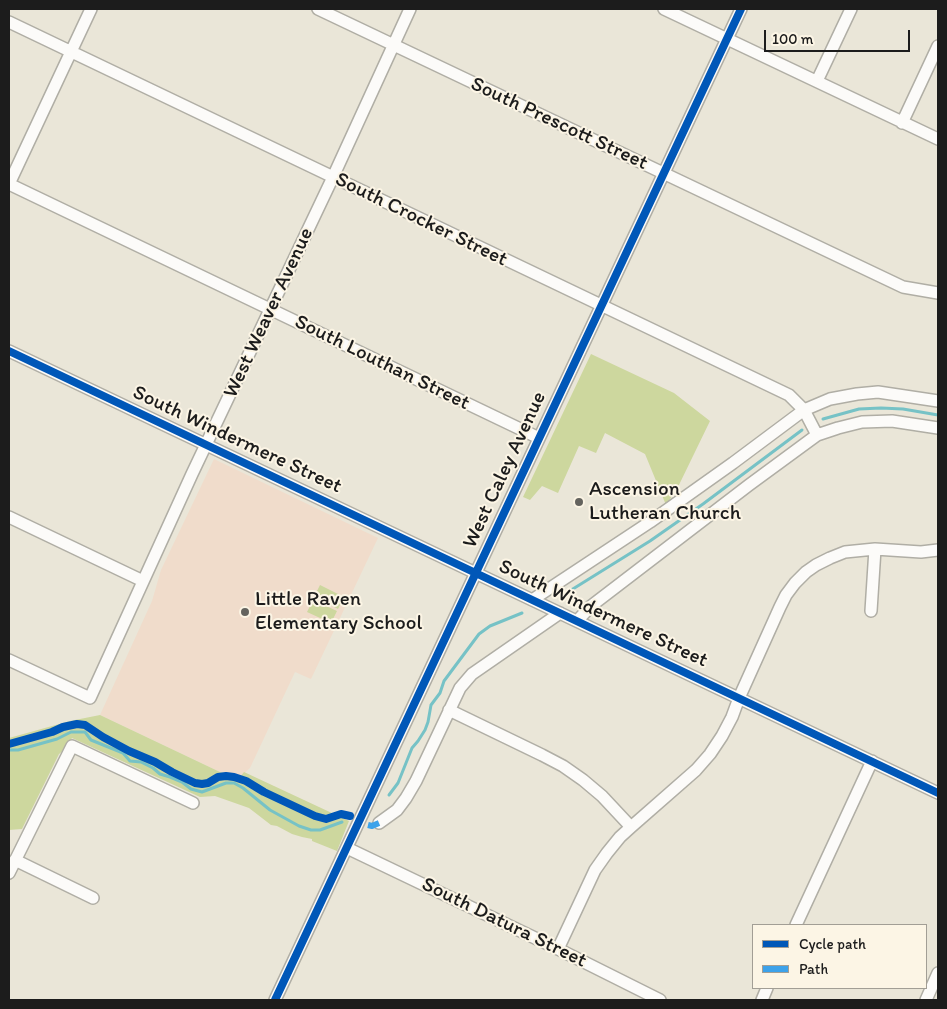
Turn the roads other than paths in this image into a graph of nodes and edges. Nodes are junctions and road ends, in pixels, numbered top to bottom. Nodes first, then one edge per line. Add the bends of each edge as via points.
1 (91, 9) edge
2 (318, 9) edge
3 (410, 9) edge
4 (664, 9) edge
5 (741, 9) edge
6 (851, 9) edge
7 (9, 22) edge
8 (727, 39) junction
9 (394, 45) junction
10 (938, 46) edge
11 (71, 52) junction
12 (817, 81) junction
13 (902, 122) junction
14 (938, 140) edge
15 (663, 174) junction
16 (333, 177) junction
17 (9, 184) edge
18 (938, 293) edge
19 (601, 306) junction
20 (271, 310) junction
21 (9, 351) edge
22 (938, 402) edge
23 (804, 410) junction
24 (938, 428) edge
25 (817, 435) junction
26 (539, 438) junction
27 (207, 445) junction
28 (9, 517) edge
29 (875, 549) junction
30 (938, 550) edge
31 (476, 573) junction
32 (143, 581) junction
33 (532, 600) junction
34 (871, 611) dead end
35 (560, 613) junction
36 (577, 621) junction
37 (9, 660) edge
38 (739, 698) junction
39 (449, 710) junction
40 (872, 761) junction
41 (938, 793) edge
42 (193, 803) dead end
43 (379, 823) dead end
44 (631, 827) junction
45 (347, 848) junction
46 (15, 860) junction
47 (9, 873) edge
48 (93, 898) dead end
49 (796, 924) edge
50 (558, 949) junction
51 (938, 973) edge
52 (275, 1000) edge
53 (660, 1000) edge
54 (926, 1000) edge

1 - 11 street
2 - 9 street, South Prescott Street
3 - 9 street, West Weaver Avenue
4 - 8 street
5 - 8 street, West Caley Avenue
6 - 12 street
7 - 11 street, South Crocker Street
8 - 12 street
8 - 15 street, West Caley Avenue
9 - 15 street, South Prescott Street
9 - 16 street, West Weaver Avenue
10 - 13 street
11 - 16 street, South Crocker Street
11 - 17 street
12 - 13 street
13 - 14 street
15 - 18 street, South Prescott Street via 903,287
15 - 19 street, West Caley Avenue
16 - 19 street, South Crocker Street
16 - 20 street, West Weaver Avenue
17 - 20 street, South Louthan Street
19 - 23 street, South Crocker Street via 789,395
19 - 26 street, West Caley Avenue
20 - 26 street, South Louthan Street
20 - 27 street, West Weaver Avenue
21 - 27 street, South Windermere Street
22 - 23 street via 878,392 830,399
23 - 25 street, South Crocker Street
23 - 33 street via 650,522
24 - 25 street via 892,421 862,422
25 - 36 street via 591,606
26 - 31 street, West Caley Avenue
27 - 31 street, South Windermere Street
27 - 32 street, West Weaver Avenue
28 - 32 street
29 - 30 street
29 - 34 street
29 - 38 street via 845,552 830,558 816,564 795,583 780,606
31 - 33 street, South Windermere Street
31 - 45 street, West Caley Avenue
32 - 37 street, West Weaver Avenue via 90,698
33 - 35 street, South Windermere Street
35 - 36 street, South Windermere Street
35 - 39 street via 472,674 460,688
36 - 38 street, South Windermere Street
38 - 40 street, South Windermere Street
38 - 44 street via 726,730 710,754
39 - 43 street via 406,798 397,810
39 - 44 street via 563,766 602,796
40 - 41 street, South Windermere Street
40 - 49 street
42 - 46 street via 72,746
44 - 50 street via 595,870
45 - 50 street, South Datura Street
45 - 52 street, West Caley Avenue
46 - 47 street
46 - 48 street
50 - 53 street, South Datura Street
51 - 54 street

